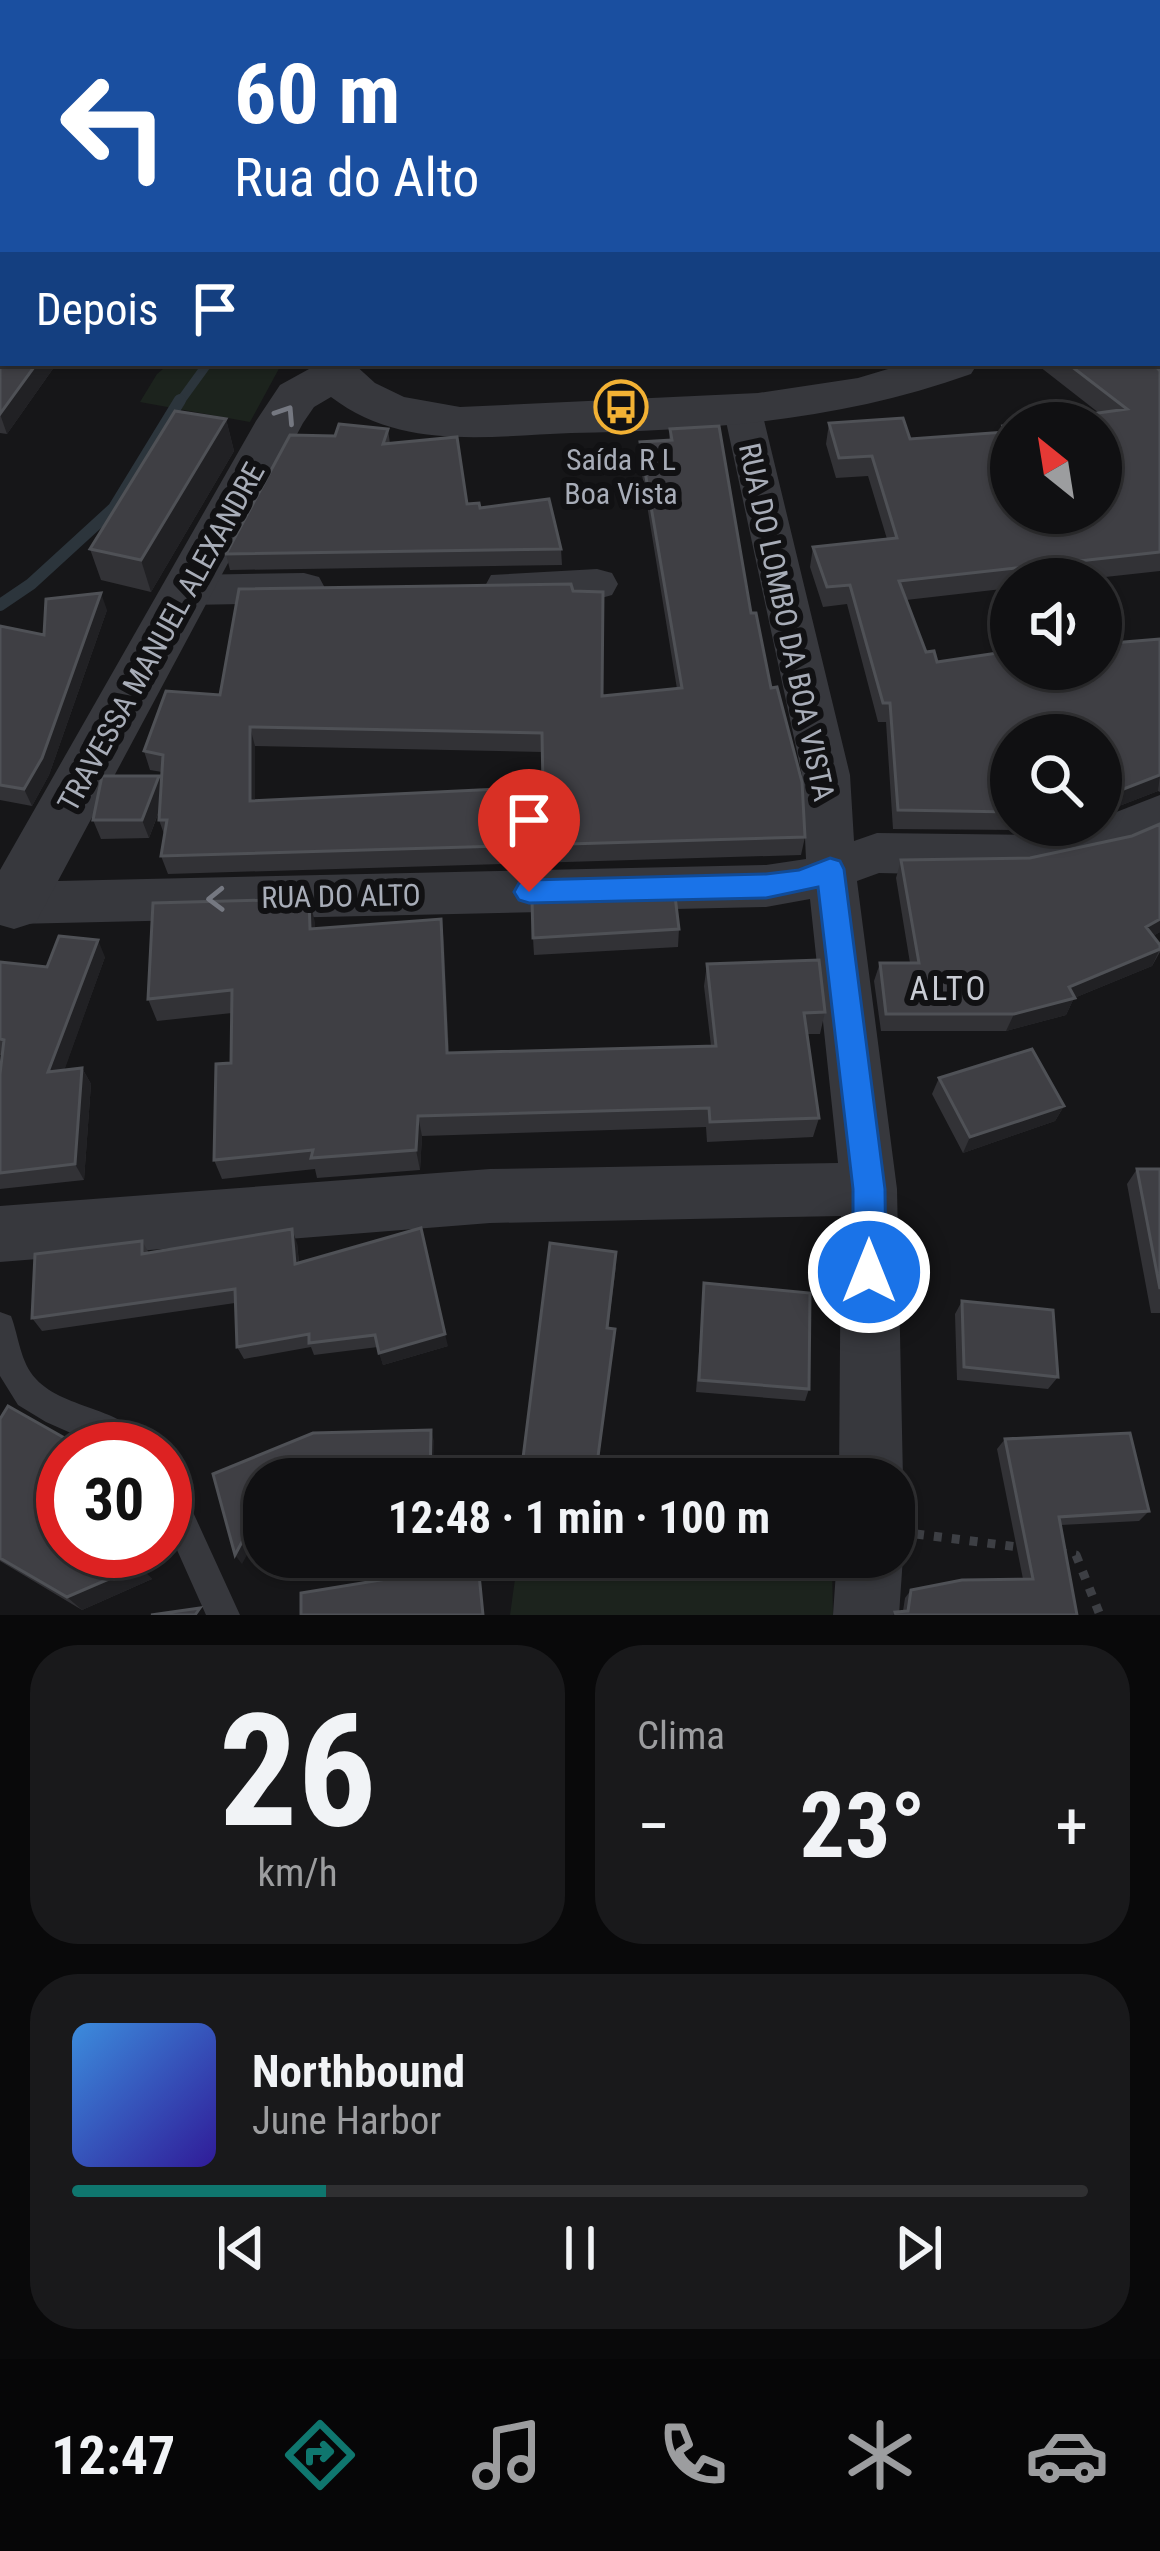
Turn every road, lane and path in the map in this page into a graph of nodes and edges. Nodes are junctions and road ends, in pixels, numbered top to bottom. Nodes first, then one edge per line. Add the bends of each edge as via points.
1 (946, 366) edge
2 (332, 369) edge
3 (742, 412) junction
4 (597, 584) dead end
5 (461, 586) edge
6 (347, 588) edge
7 (189, 590) junction
8 (1160, 814) edge
9 (830, 869) junction
10 (7, 901) edge
11 (869, 1189) junction
12 (0, 1234) edge
13 (0, 1328) edge
14 (86, 1422) edge
15 (871, 1458) edge
16 (915, 1534) edge
17 (192, 1546) edge
18 (1030, 1549) edge
19 (1053, 1552) edge
20 (869, 1578) edge
21 (223, 1615) edge
22 (866, 1615) edge
23 (1100, 1615) edge

1 - 3 street via 887,387
2 - 3 street via 376,403 436,422
7 -> 2 street, TRAVESSA MANUEL ALEXANDRE via 280,421
3 - 9 street, RUA DO LOMBO DA BOA VISTA via 826,776
4 - 5 street
6 - 7 street
7 - 10 street, TRAVESSA MANUEL ALEXANDRE
8 - 9 street, RUA DO ALTO via 1095,842 1028,855 877,853
9 -> 10 street, RUA DO ALTO via 766,886
9 - 11 street, RUA DO LOMBO DA BOA VISTA
11 - 12 street via 490,1196
11 - 15 street, RUA DO LOMBO DA BOA VISTA
13 - 14 lane via 20,1385
16 - 18 path
17 - 21 lane
19 - 23 path via 1076,1555
20 - 22 street

